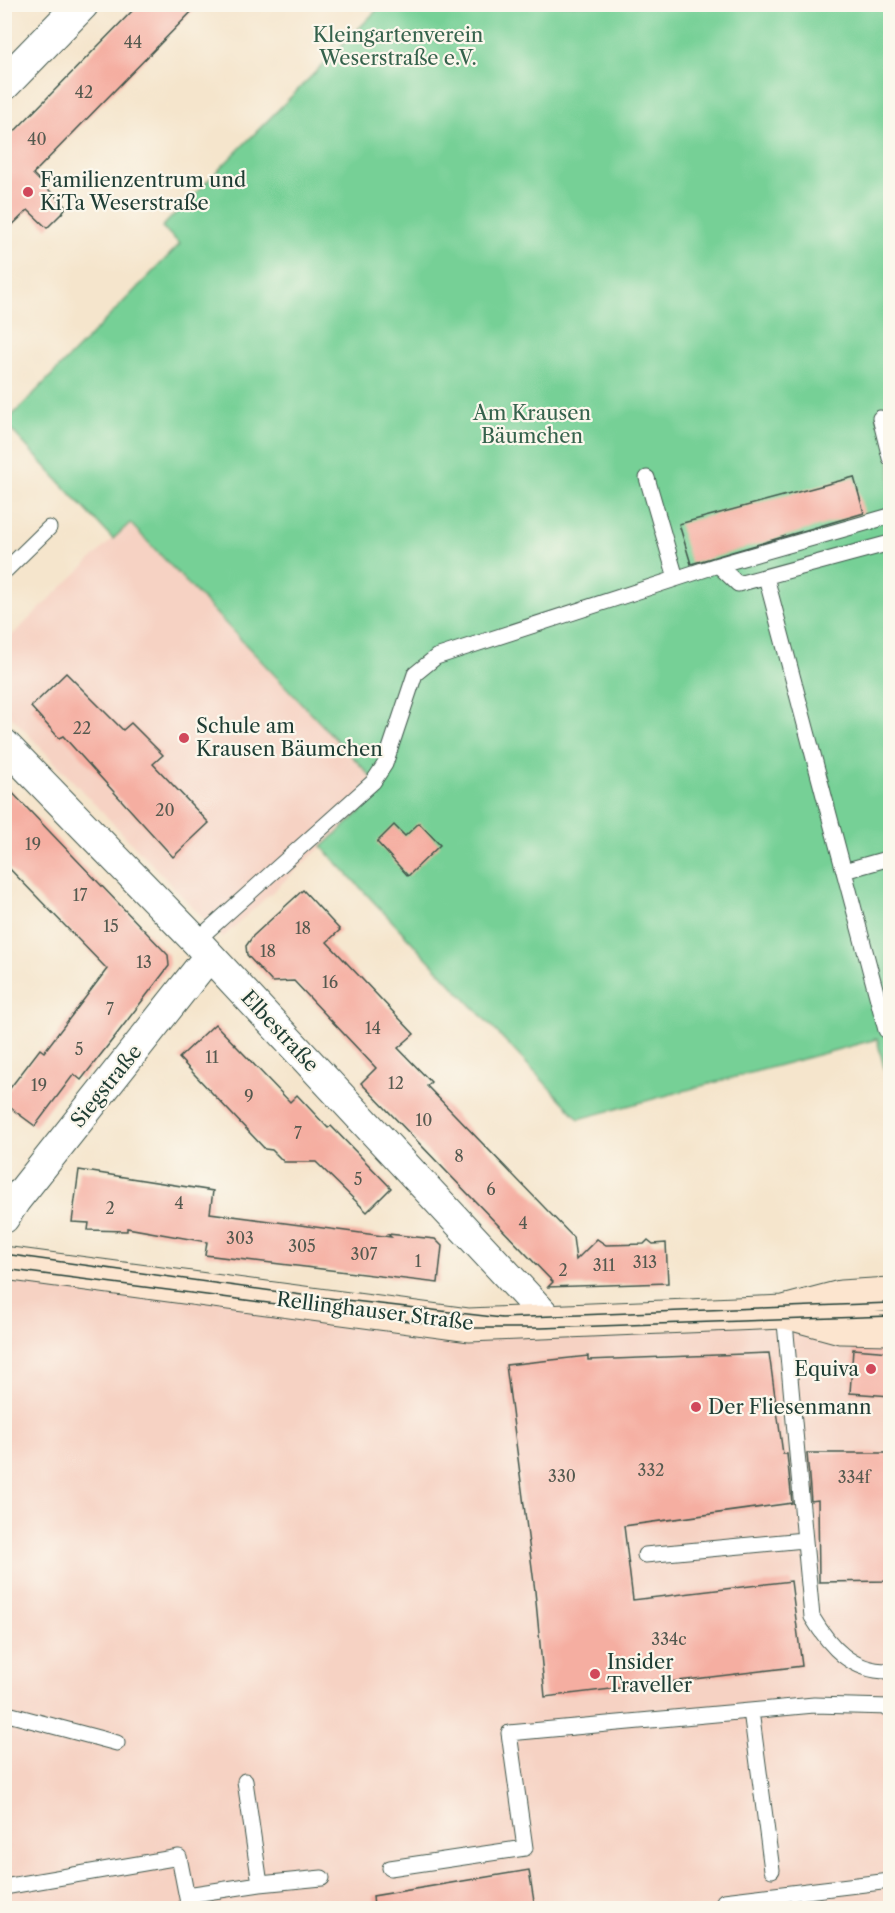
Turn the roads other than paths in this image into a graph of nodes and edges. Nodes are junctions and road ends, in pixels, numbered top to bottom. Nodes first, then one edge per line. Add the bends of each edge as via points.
1 (82, 4) edge
2 (4, 84) edge
3 (880, 418) dead end
4 (891, 458) edge
5 (647, 478) dead end
6 (891, 516) edge
7 (49, 528) dead end
8 (891, 543) edge
9 (718, 565) junction
10 (4, 572) edge
11 (765, 577) junction
12 (676, 578) junction
13 (4, 744) edge
14 (891, 858) edge
15 (844, 871) junction
16 (202, 948) junction
17 (891, 1029) edge
18 (8, 1203) edge
19 (4, 1263) edge
20 (891, 1294) edge
21 (784, 1312) junction
22 (552, 1323) junction
23 (891, 1328) edge
24 (804, 1540) junction
25 (645, 1555) dead end
26 (891, 1671) edge
27 (891, 1707) edge
28 (751, 1711) junction
29 (4, 1713) edge
30 (117, 1743) dead end
31 (246, 1781) dead end
32 (390, 1868) dead end
33 (772, 1870) dead end
34 (322, 1878) dead end
35 (891, 1881) edge
36 (260, 1884) junction
37 (4, 1887) edge
38 (723, 1901) dead end
39 (188, 1902) edge

1 - 2 street
3 - 4 lane
5 - 12 lane
6 - 9 lane
7 - 10 lane
8 - 11 lane
9 - 11 lane via 738,584
9 - 12 lane
11 - 15 lane
12 - 16 lane via 436,657 415,674 385,764 373,782
13 - 16 street, Elbestraße
14 - 15 lane
15 - 17 lane via 886,1030
16 - 18 street, Siegstraße
16 - 22 street, Elbestraße
19 - 22 main road, Rellinghauser Straße via 469,1325
20 - 21 main road, Rellinghauser Straße via 841,1297
21 - 22 main road, Rellinghauser Straße
21 - 23 main road, Rellinghauser Straße via 841,1327
21 - 24 lane
24 - 25 lane
24 - 26 lane via 812,1617 828,1644 858,1667
27 - 28 lane via 814,1705
28 - 32 lane via 509,1733 525,1848
28 - 33 lane
29 - 30 lane
31 - 36 lane
34 - 36 lane
35 - 38 lane
36 - 39 lane
37 - 39 lane via 179,1857

